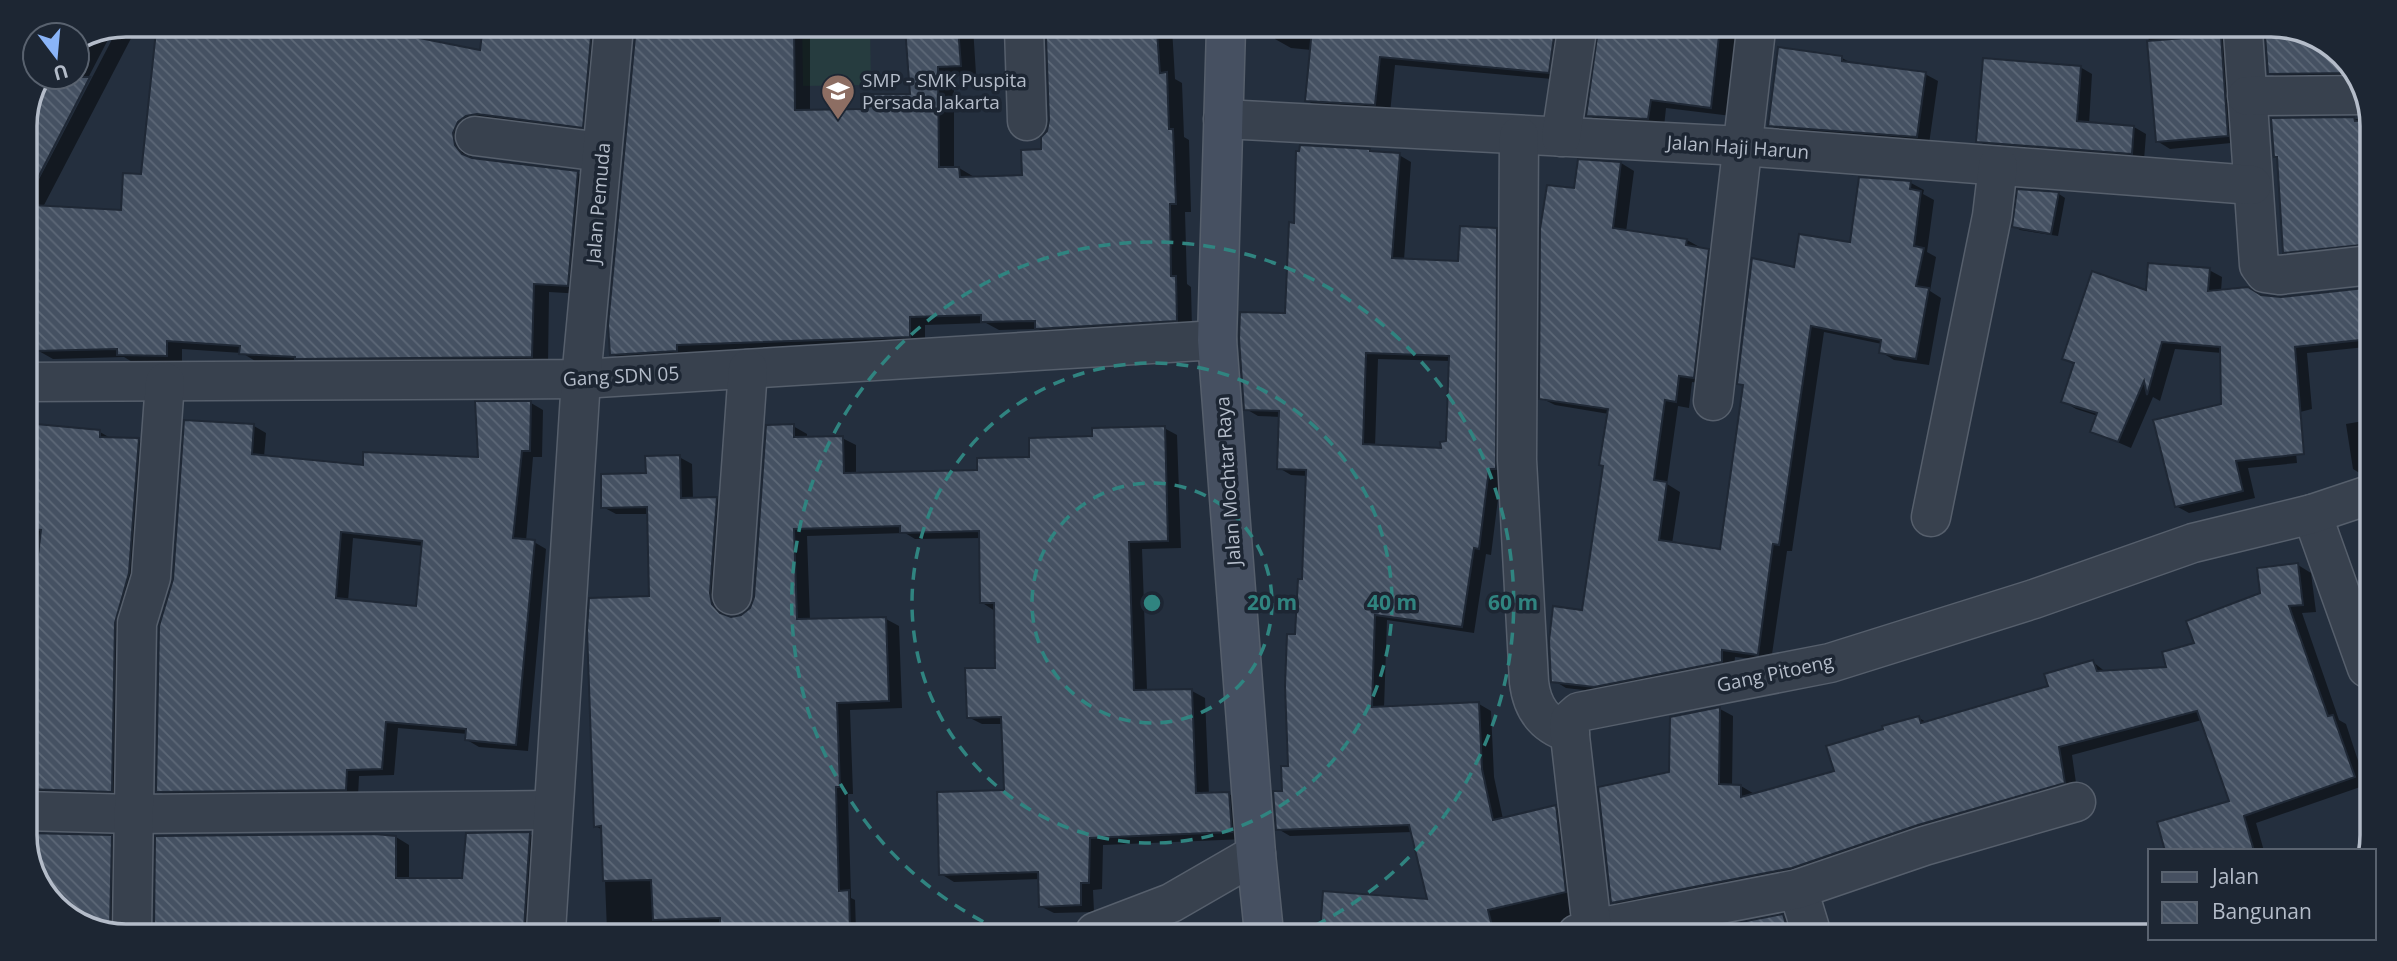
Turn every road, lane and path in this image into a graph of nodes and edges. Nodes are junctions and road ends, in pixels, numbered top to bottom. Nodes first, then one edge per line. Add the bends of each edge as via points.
1 (613, 37) edge
2 (1024, 37) edge
3 (1226, 37) edge
4 (1576, 37) edge
5 (1755, 37) edge
6 (2243, 37) edge
7 (2355, 95) edge
8 (2247, 96) junction
9 (1223, 119) junction
10 (1027, 121) dead end
11 (1519, 135) junction
12 (475, 136) dead end
13 (1561, 137) junction
14 (1742, 146) junction
15 (602, 152) junction
16 (1998, 166) junction
17 (2252, 185) junction
18 (2360, 265) edge
19 (1217, 340) junction
20 (748, 369) junction
21 (581, 379) junction
22 (37, 382) edge
23 (165, 382) junction
24 (1713, 401) dead end
25 (2360, 498) edge
26 (2312, 514) junction
27 (1931, 517) dead end
28 (732, 595) dead end
29 (2360, 648) edge
30 (1570, 733) junction
31 (2077, 802) dead end
32 (552, 810) junction
33 (37, 811) edge
34 (134, 814) junction
35 (1256, 854) junction
36 (1798, 889) junction
37 (132, 924) edge
38 (546, 924) edge
39 (1116, 924) edge
40 (1263, 924) edge
41 (1583, 924) edge
42 (1624, 924) edge
43 (1809, 924) edge

1 - 15 street, Jalan Pemuda
2 - 10 street
3 - 9 street, Jalan Mochtar Raya
4 - 13 street
5 - 14 street
6 - 8 street
7 - 8 street
8 - 17 street
9 - 11 street, Jalan Haji Harun
9 - 19 street, Jalan Mochtar Raya
11 - 13 street, Jalan Haji Harun
11 - 30 street via 1517,460 1530,695 1538,712 1557,729
12 - 15 street
13 - 14 street, Jalan Haji Harun
14 - 16 street, Jalan Haji Harun
14 - 24 street
15 - 21 street, Jalan Pemuda
16 - 17 street, Jalan Haji Harun
16 - 27 street
17 - 18 street via 2259,265 2265,273
19 - 20 street, Gang SDN 05
19 - 35 street, Jalan Mochtar Raya
20 - 21 street, Gang SDN 05
20 - 28 street
21 - 23 street, Gang SDN 05
21 - 32 street, Jalan Pemuda
22 - 23 street, Gang SDN 05
23 - 34 street via 151,577 137,623
25 - 26 street
26 - 29 street
26 - 30 street, Gang Pitoeng via 2193,543 1830,663 1579,712 1570,720
30 - 41 street
31 - 36 street via 1924,846
32 - 34 street
32 - 38 street, Jalan Pemuda
33 - 34 street
34 - 37 street
35 - 39 street via 1171,903
35 - 40 street, Jalan Mochtar Raya
36 - 42 street
36 - 43 street

